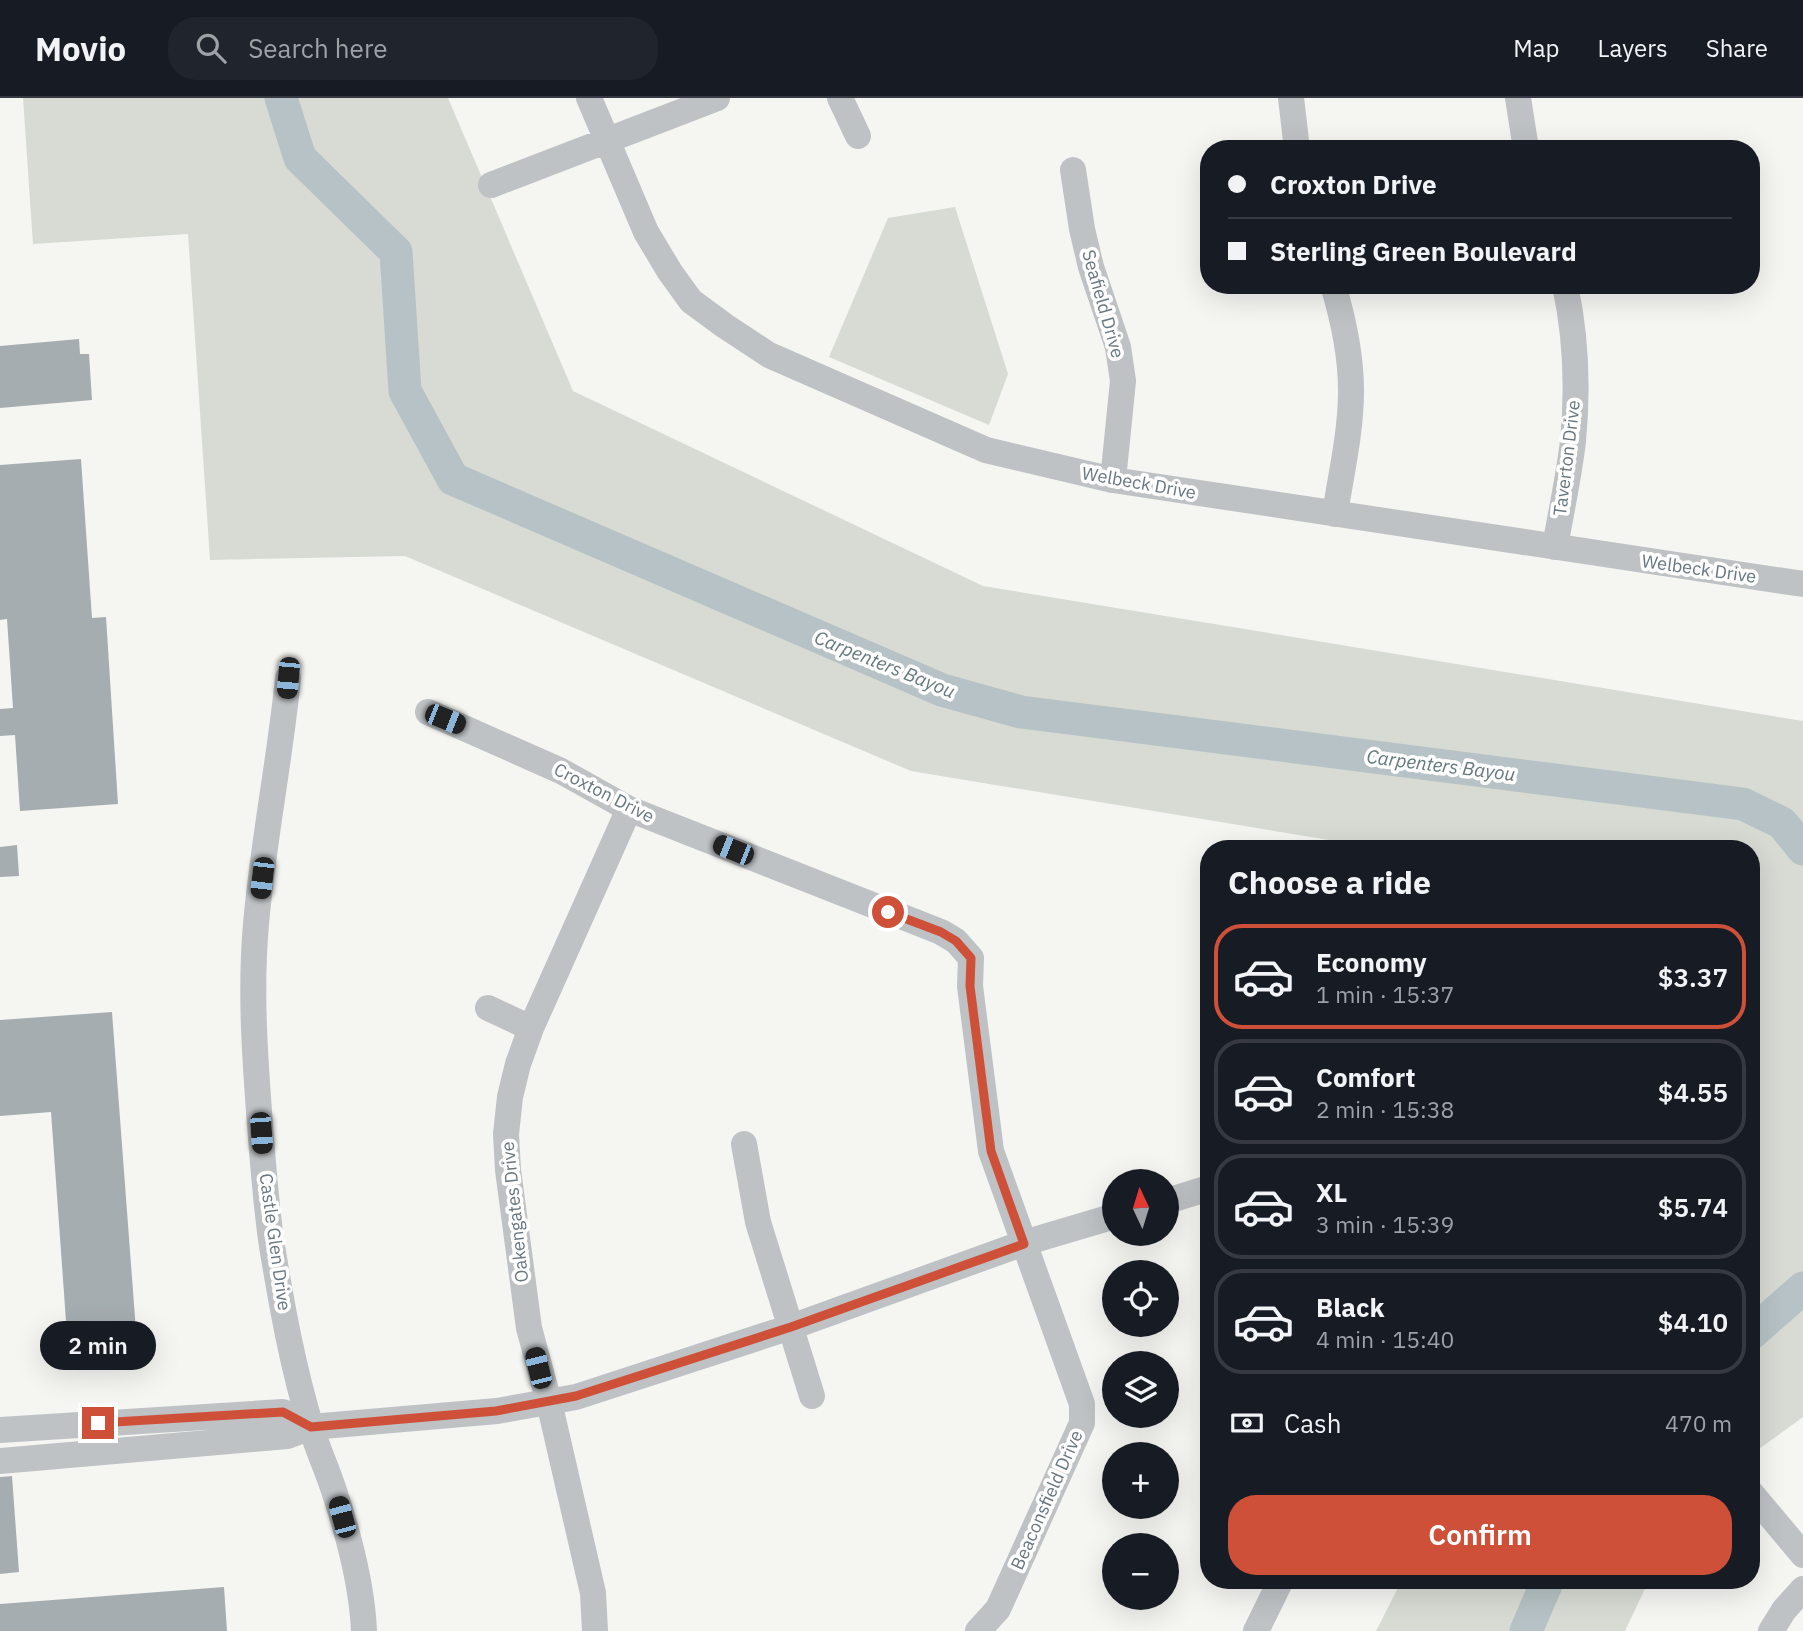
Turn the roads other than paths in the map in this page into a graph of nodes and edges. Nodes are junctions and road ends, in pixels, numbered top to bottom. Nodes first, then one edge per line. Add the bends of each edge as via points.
1 (589, 98) edge
2 (717, 98) edge
3 (840, 98) edge
4 (1291, 98) edge
5 (1518, 98) edge
6 (858, 136) dead end
7 (606, 139) junction
8 (1296, 140) edge
9 (1524, 140) edge
10 (1073, 170) dead end
11 (491, 185) dead end
12 (1336, 294) edge
13 (1567, 294) edge
14 (1113, 480) junction
15 (1335, 514) junction
16 (1555, 547) junction
17 (1803, 584) edge
18 (288, 678) dead end
19 (428, 712) dead end
20 (629, 809) junction
21 (488, 1009) dead end
22 (531, 1028) junction
23 (744, 1144) dead end
24 (1200, 1191) edge
25 (1180, 1196) edge
26 (1102, 1220) edge
27 (1024, 1244) junction
28 (791, 1327) junction
29 (813, 1396) dead end
30 (549, 1402) junction
31 (171, 1418) junction
32 (311, 1427) junction
33 (0, 1430) edge
34 (177, 1446) junction
35 (0, 1461) edge
36 (1760, 1504) edge
37 (1803, 1555) edge
38 (1277, 1589) edge
39 (1803, 1589) edge
40 (364, 1631) edge
41 (595, 1631) edge
42 (978, 1631) edge
43 (1256, 1631) edge
44 (1771, 1631) edge

1 - 7 street, Welbeck Drive
2 - 7 street
3 - 6 street
4 - 8 street
5 - 9 street
7 - 11 street
7 - 14 street, Welbeck Drive via 646,232 670,272 691,301 724,326 769,355 986,450
10 - 14 street, Seafield Drive via 1091,267 1118,347 1123,381
12 - 15 street via 1351,390
13 - 16 street, Taverton Drive via 1576,395
14 - 15 street, Welbeck Drive
15 - 16 street, Welbeck Drive
16 - 17 street, Welbeck Drive
18 - 32 street, Castle Glen Drive via 256,925 253,996 272,1244
19 - 20 street, Croxton Drive via 561,771
20 - 22 street, Oakengates Drive
20 - 27 street, Croxton Drive via 956,941 971,958 970,986 991,1151
21 - 22 street
22 - 30 street, Oakengates Drive via 510,1097 506,1134 529,1328
23 - 28 street via 758,1222
24 - 25 street
26 - 27 street
27 - 28 street
27 - 42 street, Beaconsfield Drive via 1082,1404 1082,1423 998,1609
28 - 29 street
28 - 30 street
30 - 32 street
30 - 41 street, Oakengates Drive via 593,1593
31 - 32 street via 283,1412
31 - 33 street
31 - 34 street
32 - 34 street via 287,1436
32 - 40 street, Castle Glen Drive via 353,1557
34 - 35 street
36 - 37 street
38 - 43 street
39 - 44 street

